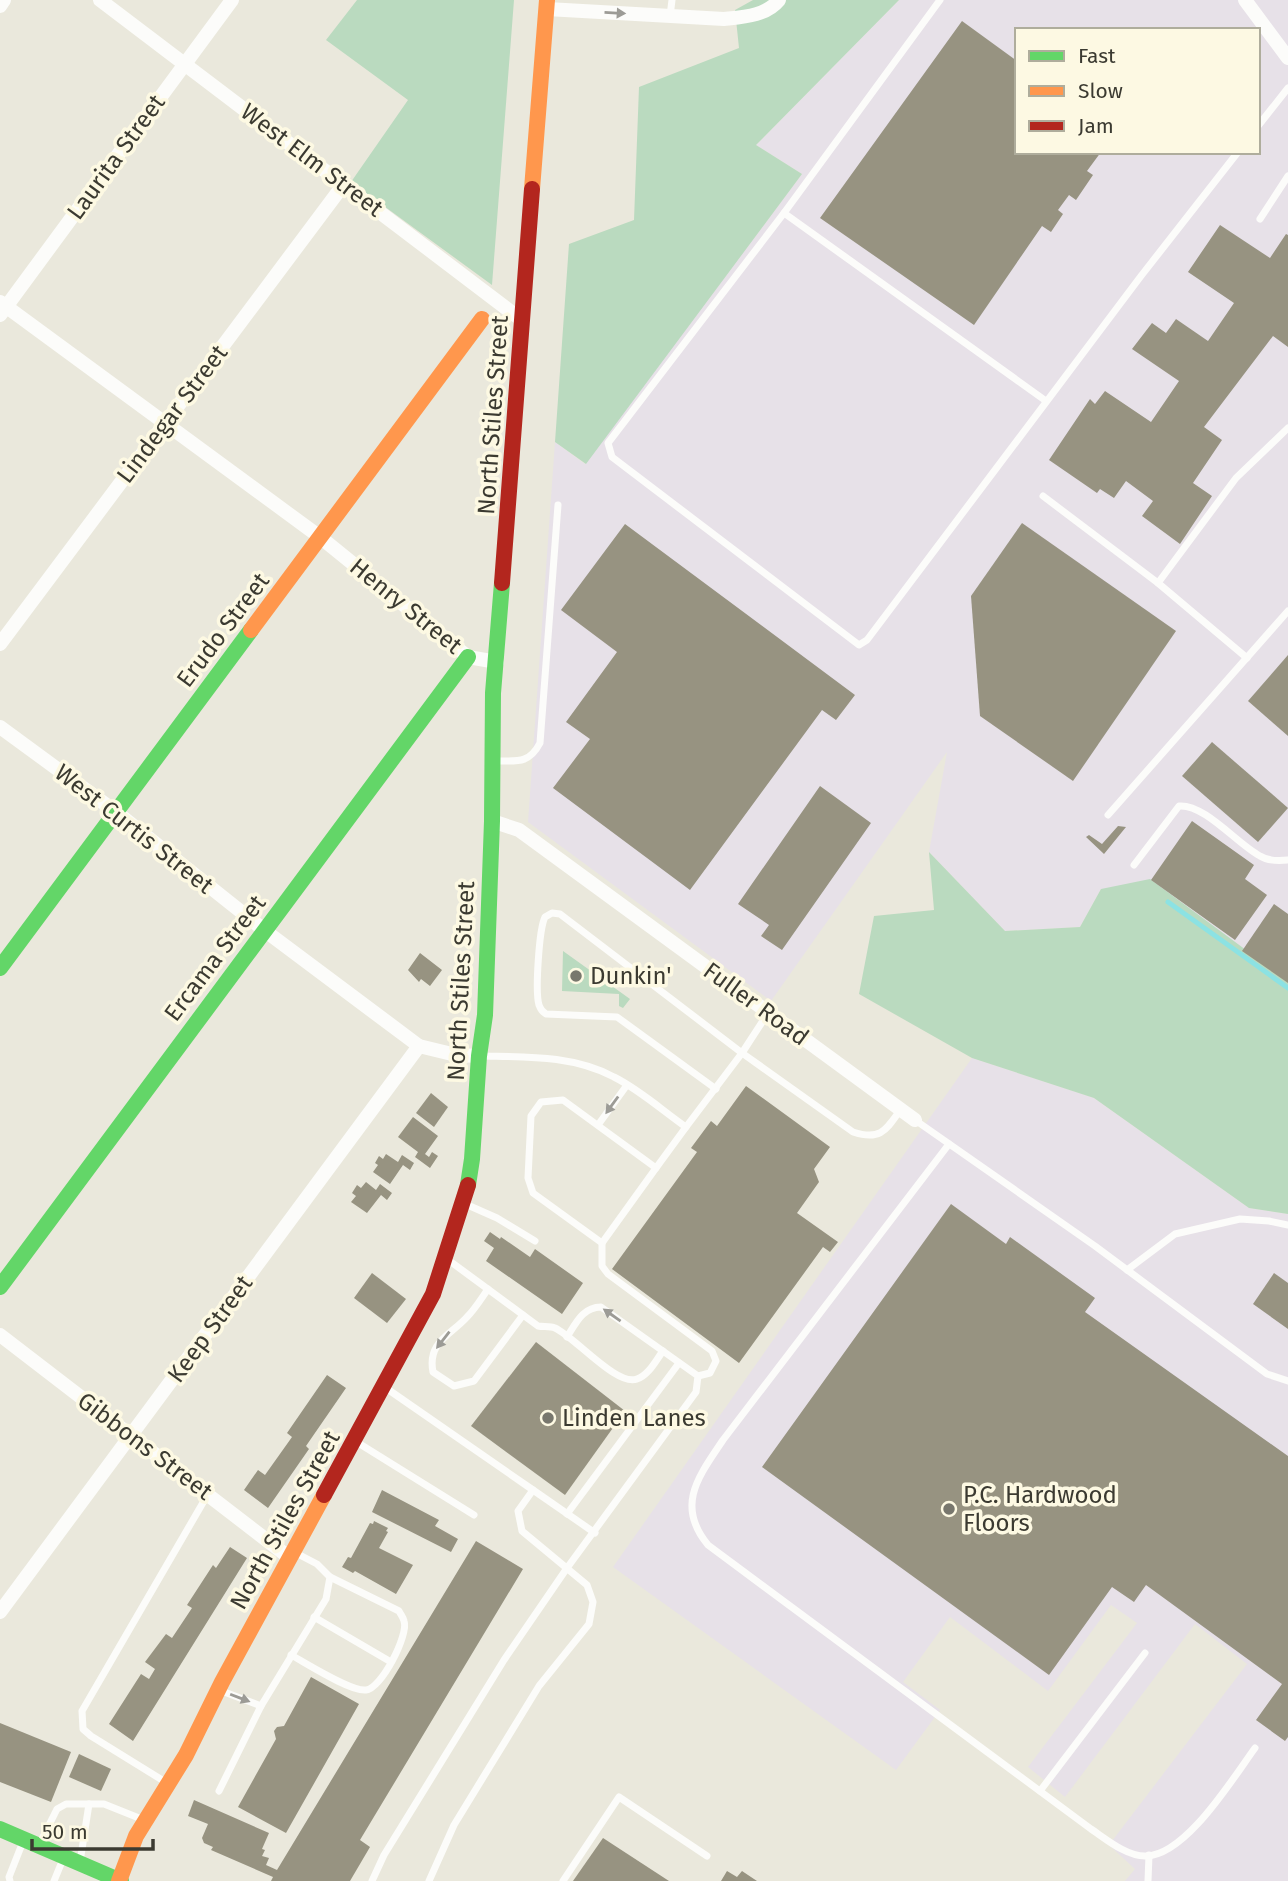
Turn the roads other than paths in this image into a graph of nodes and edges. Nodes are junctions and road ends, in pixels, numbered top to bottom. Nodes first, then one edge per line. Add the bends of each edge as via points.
1 (4, 0) edge
2 (100, 0) edge
3 (232, 0) edge
4 (671, 0) edge
5 (779, 0) edge
6 (940, 0) edge
7 (1245, 0) edge
8 (547, 5) edge
9 (0, 6) edge
10 (670, 16) junction
11 (1288, 58) edge
12 (185, 64) junction
13 (1288, 88) edge
14 (1260, 123) edge
15 (1236, 154) edge
16 (1288, 176) edge
17 (344, 184) junction
18 (783, 213) junction
19 (1260, 219) dead end
20 (2, 308) edge
21 (482, 319) dead end
22 (523, 321) junction
23 (1046, 401) junction
24 (165, 424) junction
25 (1288, 428) edge
26 (1043, 496) dead end
27 (558, 505) dead end
28 (320, 537) junction
29 (1158, 583) junction
30 (1288, 611) edge
31 (0, 644) edge
32 (468, 657) junction
33 (1247, 658) junction
34 (497, 662) junction
35 (0, 727) edge
36 (491, 761) junction
37 (116, 812) junction
38 (1108, 815) dead end
39 (492, 821) junction
40 (1288, 860) edge
41 (1134, 864) dead end
42 (264, 930) junction
43 (0, 968) edge
44 (768, 1013) junction
45 (419, 1046) junction
46 (742, 1053) junction
47 (479, 1056) junction
48 (627, 1085) junction
49 (716, 1089) junction
50 (901, 1110) junction
51 (915, 1120) joint
52 (598, 1125) junction
53 (686, 1128) junction
54 (949, 1144) junction
55 (656, 1168) junction
56 (463, 1202) junction
57 (1288, 1225) edge
58 (536, 1241) dead end
59 (602, 1243) junction
60 (446, 1258) junction
61 (1127, 1270) junction
62 (0, 1287) edge
63 (488, 1289) junction
64 (523, 1315) junction
65 (0, 1335) edge
66 (567, 1337) junction
67 (663, 1351) junction
68 (679, 1363) junction
69 (698, 1376) junction
70 (1288, 1381) edge
71 (383, 1386) junction
72 (132, 1435) junction
73 (354, 1440) junction
74 (533, 1490) junction
75 (208, 1494) junction
76 (567, 1514) junction
77 (474, 1515) dead end
78 (594, 1533) junction
79 (292, 1555) junction
80 (567, 1568) junction
81 (330, 1577) junction
82 (0, 1612) edge
83 (314, 1617) junction
84 (1144, 1653) dead end
85 (291, 1655) junction
86 (391, 1662) junction
87 (219, 1689) junction
88 (261, 1706) junction
89 (1255, 1748) dead end
90 (168, 1784) junction
91 (219, 1791) dead end
92 (1040, 1791) junction
93 (89, 1804) junction
94 (145, 1821) junction
95 (0, 1829) edge
96 (32, 1842) junction
97 (1149, 1855) junction
98 (64, 1856) junction
99 (707, 1856) dead end
100 (80, 1863) junction
101 (10, 1881) edge
102 (54, 1881) edge
103 (120, 1881) edge
104 (372, 1881) edge
105 (429, 1881) edge
106 (562, 1881) edge
107 (1148, 1881) edge

1 - 9 street
2 - 12 street, West Elm Street
3 - 12 street, Laurita Street
4 - 10 lane
5 - 10 street via 751,16
6 - 18 lane
7 - 11 street
8 -> 10 street
8 - 22 main road, North Stiles Street
12 - 17 street, West Elm Street
12 - 20 street, Laurita Street
13 - 14 lane
15 - 23 lane
16 - 19 lane
17 - 22 street, West Elm Street
17 - 24 street, Lindegar Street
18 - 23 lane
18 - 23 lane via 608,443 612,457 859,645
20 - 24 street, Henry Street
21 - 28 main road, Erudo Street
22 - 34 main road, North Stiles Street
24 - 28 street, Henry Street
24 - 31 street, Lindegar Street
25 - 29 lane via 1236,478
26 - 29 lane
27 - 36 lane via 540,743 534,754 521,761
28 - 32 street, Henry Street
28 - 37 main road, Erudo Street
29 - 33 lane
30 - 33 lane
32 - 34 street, Henry Street
32 - 42 main road, Ercama Street
33 - 38 lane
34 - 36 main road, North Stiles Street
35 - 37 street, West Curtis Street
36 - 39 main road, North Stiles Street
37 - 42 street, West Curtis Street
37 - 43 main road, Erudo Street
39 - 44 street, Fuller Road via 519,830
39 - 47 main road, North Stiles Street via 485,1015
40 - 41 lane via 1261,857 1198,810 1179,806
42 - 45 street, West Curtis Street
42 - 62 main road, Ercama Street
44 - 46 lane
44 - 50 street, Fuller Road
45 - 47 street, West Curtis Street
45 - 72 street, Keep Street
46 - 49 lane
46 - 49 lane via 560,914 545,917 540,931 542,1010 546,1014 617,1017
46 - 50 lane via 853,1132 875,1136 884,1132
47 - 48 lane via 573,1062
47 - 56 main road, North Stiles Street via 472,1159
48 -> 52 lane
48 - 53 lane
49 - 53 lane
50 - 51 street, Fuller Road
51 - 54 lane
52 - 55 lane
52 - 59 lane via 563,1100 541,1102 531,1116 528,1178 534,1193
53 - 55 lane
54 - 61 lane
54 - 92 lane via 723,1440 700,1474 691,1502 695,1530 708,1545
55 - 59 lane
56 - 58 lane
56 - 60 main road, North Stiles Street
57 - 61 lane via 1240,1219 1175,1234
59 - 69 lane via 608,1274 712,1351 716,1361 710,1373
60 - 63 lane
60 - 71 main road, North Stiles Street via 433,1294
61 - 70 lane via 1266,1374
63 - 64 lane
63 -> 64 lane via 465,1320 437,1346 433,1372 454,1386 474,1381
64 - 66 lane
65 - 72 street, Gibbons Street
66 - 67 lane via 628,1381 646,1374
67 -> 66 lane via 601,1307 584,1312
67 - 68 lane
68 - 69 lane
68 - 76 lane
69 - 78 lane via 696,1392
71 - 73 main road, North Stiles Street
71 - 74 lane
72 - 75 street, Gibbons Street
72 - 82 street, Keep Street
73 - 77 lane
73 - 79 main road, North Stiles Street
74 - 76 lane
74 - 80 lane via 518,1511 522,1531
75 - 79 street, Gibbons Street
75 - 90 lane via 82,1711 83,1729
76 - 78 lane
78 - 80 lane
79 - 81 lane via 317,1564
79 - 87 main road, North Stiles Street
80 - 104 lane via 464,1723
80 - 105 lane via 587,1585 593,1602 589,1624 532,1698 454,1825
81 - 83 lane via 326,1599
81 - 86 lane via 398,1611 405,1621 403,1640
83 - 85 lane
83 - 86 lane
84 - 92 lane
85 - 86 lane via 362,1690 380,1682
85 - 88 lane
87 -> 88 lane
87 - 90 main road, North Stiles Street
88 - 91 lane
89 - 97 lane via 1198,1826 1167,1849
90 - 94 main road, North Stiles Street
92 - 97 lane via 1124,1850
93 - 94 lane via 104,1804
93 - 96 lane via 66,1804 57,1809
93 - 100 lane
94 - 103 main road, North Stiles Street
95 - 96 main road
96 - 98 main road
96 - 101 lane
97 - 107 lane
98 - 100 main road
98 - 102 lane
99 - 106 lane via 619,1797
100 - 103 main road

